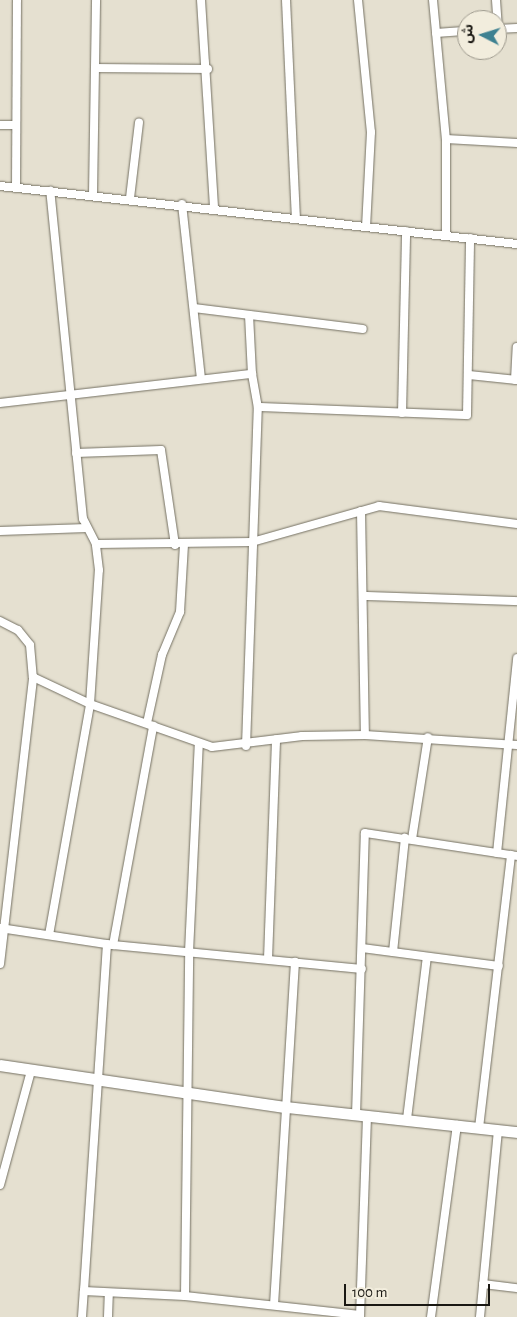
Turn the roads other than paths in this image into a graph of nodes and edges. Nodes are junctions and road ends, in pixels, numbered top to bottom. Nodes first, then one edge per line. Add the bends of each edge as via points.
1 (18, 0) edge
2 (96, 0) edge
3 (201, 0) edge
4 (286, 0) edge
5 (358, 0) edge
6 (433, 0) edge
7 (457, 31) edge
8 (436, 32) junction
9 (97, 68) junction
10 (208, 69) junction
11 (139, 123) dead end
12 (0, 125) edge
13 (16, 125) junction
14 (446, 139) junction
15 (517, 143) edge
16 (0, 186) edge
17 (16, 188) junction
18 (50, 191) junction
19 (93, 194) junction
20 (130, 198) junction
21 (182, 204) junction
22 (214, 208) junction
23 (296, 218) junction
24 (366, 227) junction
25 (406, 231) junction
26 (446, 236) junction
27 (470, 238) junction
28 (517, 244) edge
29 (194, 308) junction
30 (249, 315) junction
31 (363, 329) dead end
32 (517, 346) edge
33 (252, 374) junction
34 (469, 375) junction
35 (201, 378) junction
36 (516, 380) edge
37 (70, 395) junction
38 (0, 403) edge
39 (258, 407) junction
40 (402, 413) junction
41 (76, 453) junction
42 (362, 511) junction
43 (517, 524) edge
44 (87, 528) junction
45 (0, 531) edge
46 (252, 542) junction
47 (96, 544) junction
48 (175, 545) junction
49 (184, 545) junction
50 (364, 596) junction
51 (517, 601) edge
52 (0, 621) edge
53 (517, 658) edge
54 (33, 677) junction
55 (90, 704) junction
56 (150, 725) junction
57 (365, 735) junction
58 (428, 737) junction
59 (276, 739) junction
60 (199, 744) junction
61 (514, 745) edge
62 (246, 746) junction
63 (409, 838) junction
64 (497, 853) junction
65 (514, 855) edge
66 (2, 928) edge
67 (49, 935) junction
68 (110, 945) junction
69 (362, 948) junction
70 (189, 952) junction
71 (393, 952) junction
72 (427, 957) junction
73 (268, 959) junction
74 (295, 962) junction
75 (0, 964) edge
76 (499, 966) junction
77 (362, 969) junction
78 (0, 1065) edge
79 (31, 1071) junction
80 (97, 1079) junction
81 (186, 1093) junction
82 (286, 1107) junction
83 (361, 1115) junction
84 (407, 1119) junction
85 (457, 1125) junction
86 (479, 1128) junction
87 (498, 1130) junction
88 (517, 1132) edge
89 (0, 1185) edge
90 (483, 1284) junction
91 (517, 1288) edge
92 (84, 1292) junction
93 (109, 1293) junction
94 (185, 1296) junction
95 (274, 1305) junction
96 (360, 1316) edge
97 (82, 1317) edge
98 (108, 1317) edge
99 (431, 1317) edge
100 (480, 1317) edge

1 - 13 street
2 - 9 street
3 - 10 street
4 - 23 street
5 - 24 street via 371,132
6 - 8 street
7 - 8 street
8 - 14 street
9 - 10 street
9 - 19 street
10 - 22 street
11 - 20 street
12 - 13 street
13 - 17 street
14 - 15 street
14 - 26 street
16 - 17 street
17 - 18 street
18 - 19 street
18 - 37 street
19 - 20 street
20 - 21 street
21 - 22 street
21 - 29 street
22 - 23 street
23 - 24 street
24 - 25 street
25 - 26 street
25 - 40 street
26 - 27 street
27 - 28 street
27 - 34 street
29 - 30 street
29 - 35 street
30 - 31 street
30 - 33 street
32 - 36 street
33 - 35 street
33 - 39 street
34 - 36 street
34 - 40 street via 467,415
35 - 37 street
37 - 38 street
37 - 41 street
39 - 40 street
39 - 46 street
41 - 44 street
41 - 48 street via 161,450
42 - 43 street via 401,506
42 - 46 street via 305,523 293,533
42 - 50 street
44 - 45 street
44 - 47 street
46 - 49 street
46 - 62 street
47 - 48 street
47 - 55 street via 97,637
48 - 49 street
49 - 56 street via 180,612 162,655
50 - 51 street
50 - 57 street
52 - 54 street via 18,630 30,645
53 - 61 street
54 - 55 street
54 - 66 street
55 - 56 street
55 - 67 street
56 - 60 street
56 - 68 street
57 - 58 street
57 - 59 street
58 - 61 street
58 - 63 street
59 - 62 street
59 - 73 street
60 - 62 street via 220,748
60 - 70 street
61 - 64 street
63 - 64 street
63 - 69 street via 369,832 363,836
63 - 71 street
64 - 65 street
65 - 76 street
66 - 67 street
66 - 75 street
67 - 68 street
68 - 70 street
68 - 80 street
69 - 71 street
69 - 77 street
70 - 73 street
70 - 81 street
71 - 72 street
72 - 76 street
72 - 84 street
73 - 74 street
74 - 77 street
74 - 82 street
76 - 86 street
77 - 83 street
78 - 79 street
79 - 80 street
79 - 89 street
80 - 81 street
80 - 92 street
81 - 82 street
81 - 94 street
82 - 83 street
82 - 95 street
83 - 84 street
83 - 96 street
84 - 85 street
85 - 86 street
85 - 99 street
86 - 87 street
87 - 88 street
87 - 90 street
90 - 91 street
90 - 100 street
92 - 93 street
92 - 97 street
93 - 94 street
93 - 98 street
94 - 95 street
95 - 96 street

